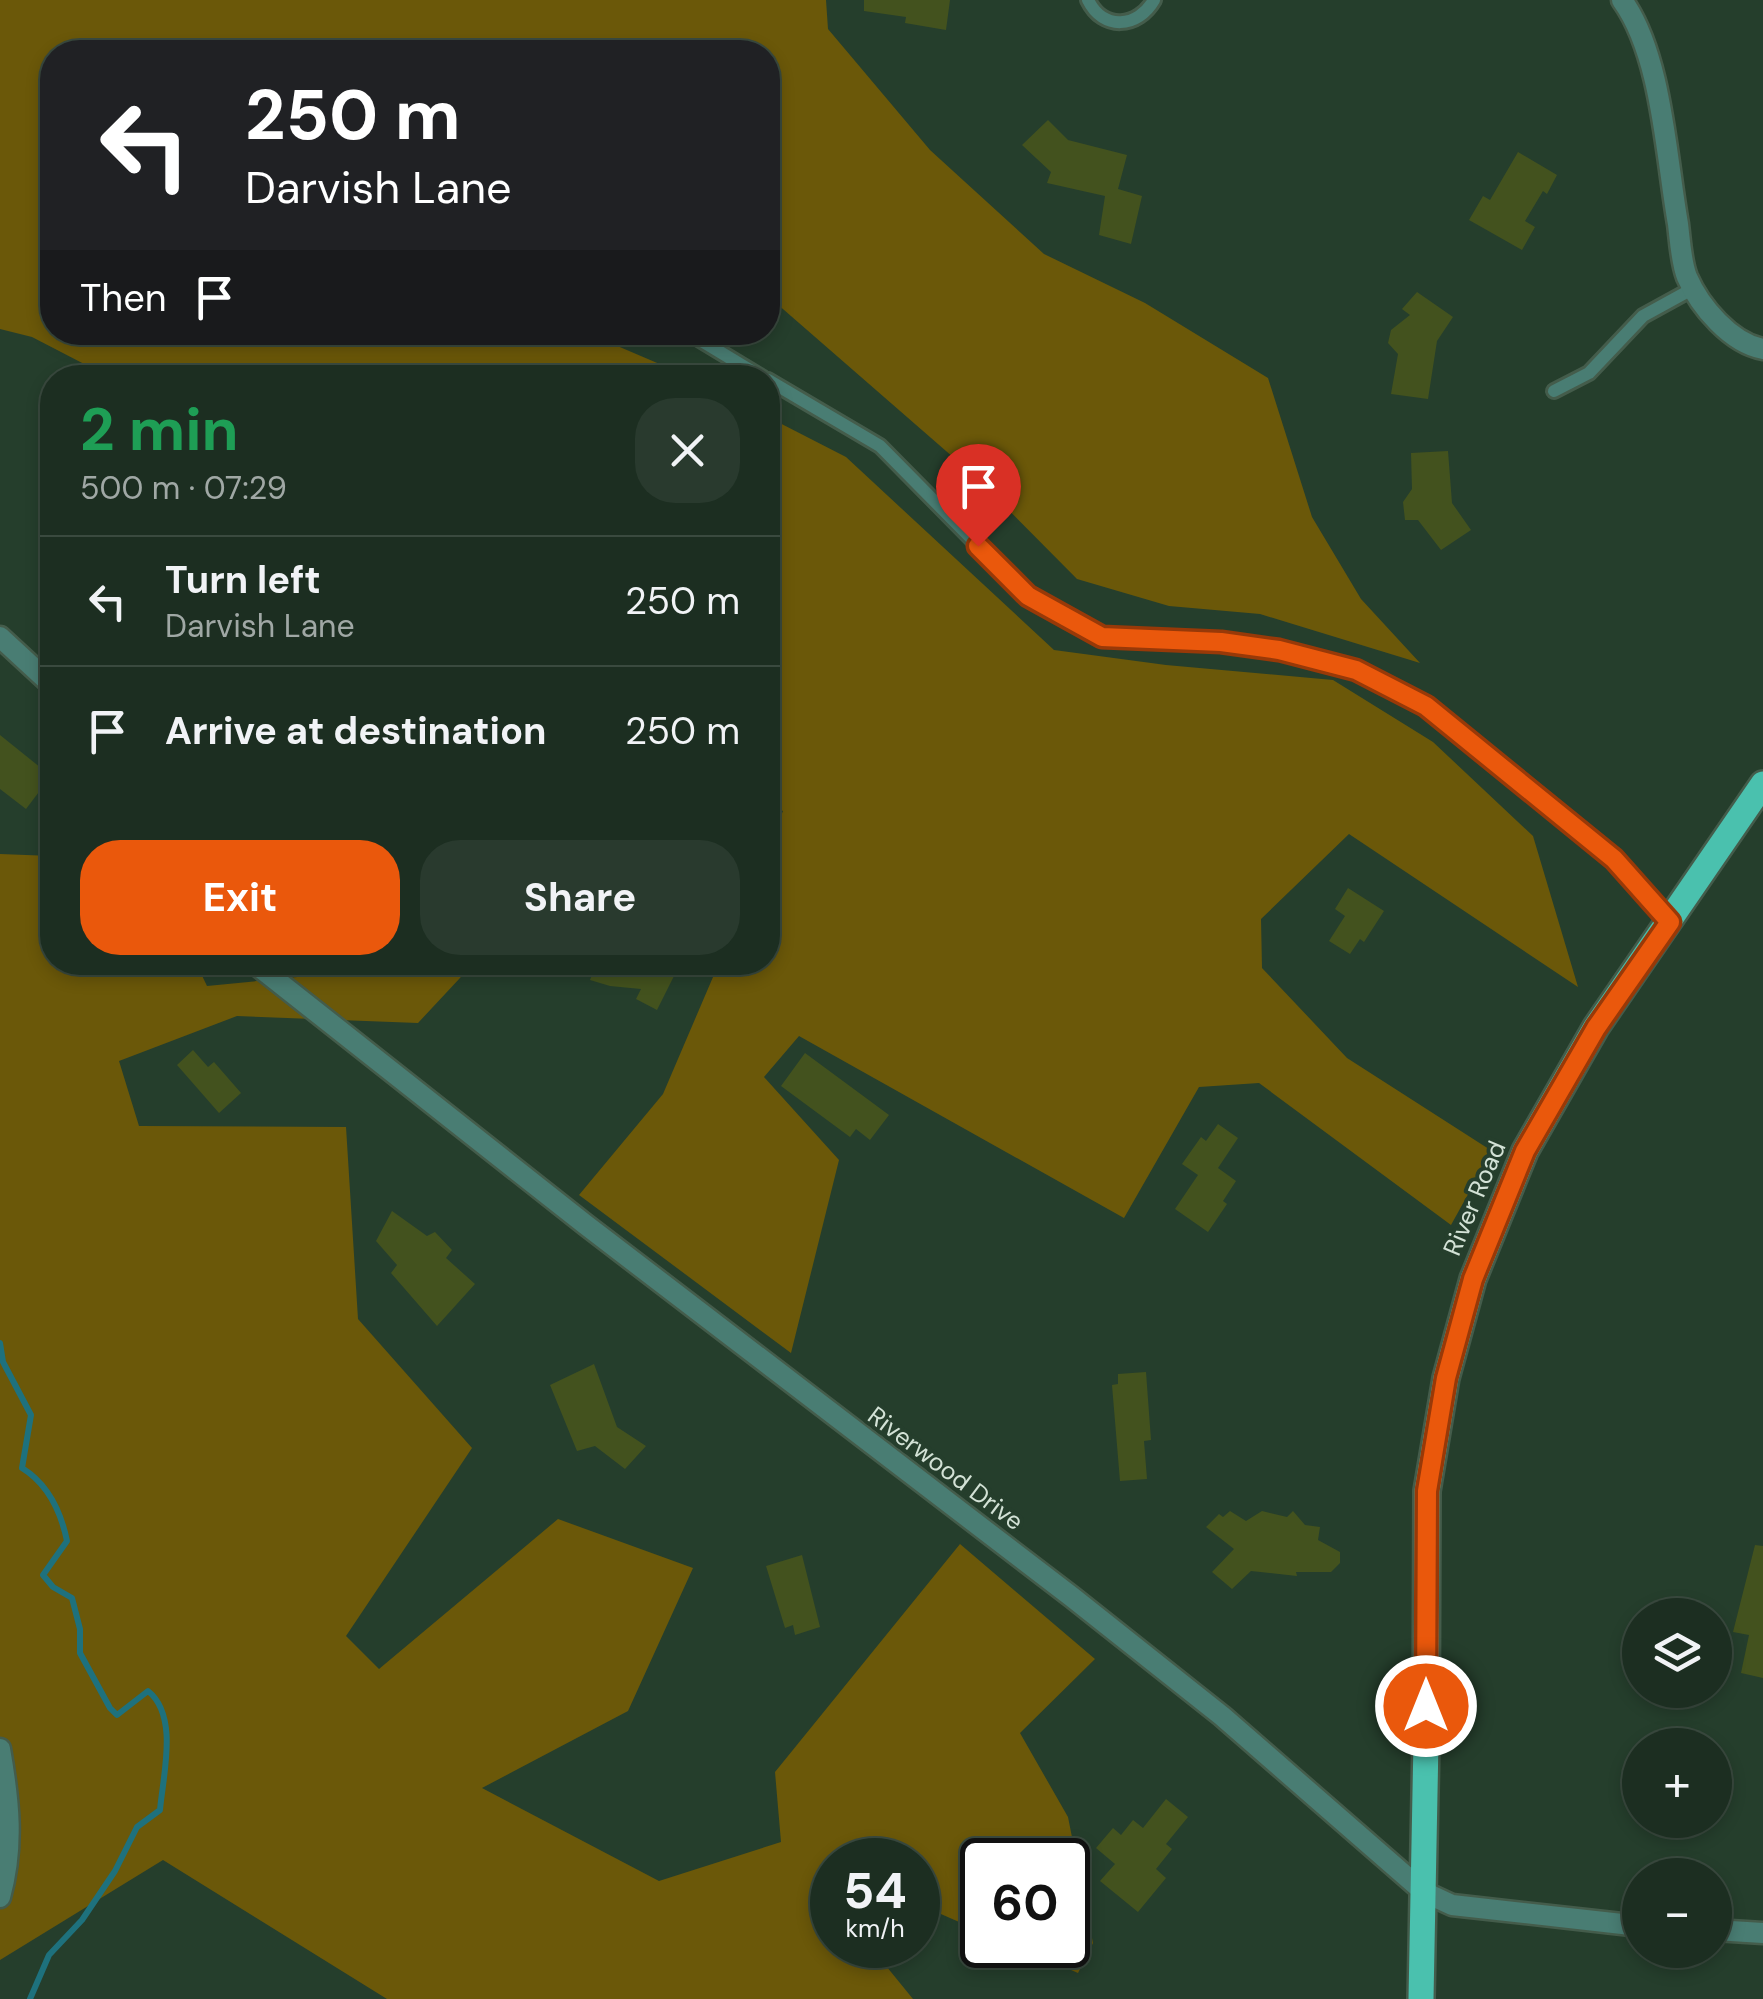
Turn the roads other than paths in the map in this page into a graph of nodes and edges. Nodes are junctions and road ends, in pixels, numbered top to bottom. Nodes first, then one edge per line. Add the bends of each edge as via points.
1 (1088, 0) edge
2 (1154, 0) edge
3 (1622, 0) edge
4 (1694, 288) junction
5 (709, 345) edge
6 (1763, 349) edge
7 (742, 365) edge
8 (780, 388) edge
9 (1554, 391) dead end
10 (0, 637) edge
11 (40, 674) edge
12 (1763, 784) edge
13 (1670, 922) junction
14 (269, 975) edge
15 (0, 1749) edge
16 (1424, 1892) junction
17 (0, 1898) edge
18 (1622, 1924) edge
19 (1732, 1931) edge
20 (1763, 1933) edge
21 (1420, 1999) edge

1 - 2 lane via 1098,15 1118,23 1139,18
3 - 4 street via 1662,108
4 - 6 street via 1746,346
4 - 9 lane via 1643,316 1589,372
5 - 7 lane
8 - 13 lane via 880,446 1028,596 1102,637 1279,650 1356,670 1426,706 1614,859
10 - 11 street
12 - 13 main road, River Road
13 - 16 main road, River Road via 1596,1028 1525,1151 1473,1279 1446,1378 1427,1491
14 - 16 street, Riverwood Drive via 1072,1596
15 - 17 street via 10,1863
16 - 18 street, Riverwood Drive via 1452,1905
16 - 21 main road, River Road
19 - 20 street

